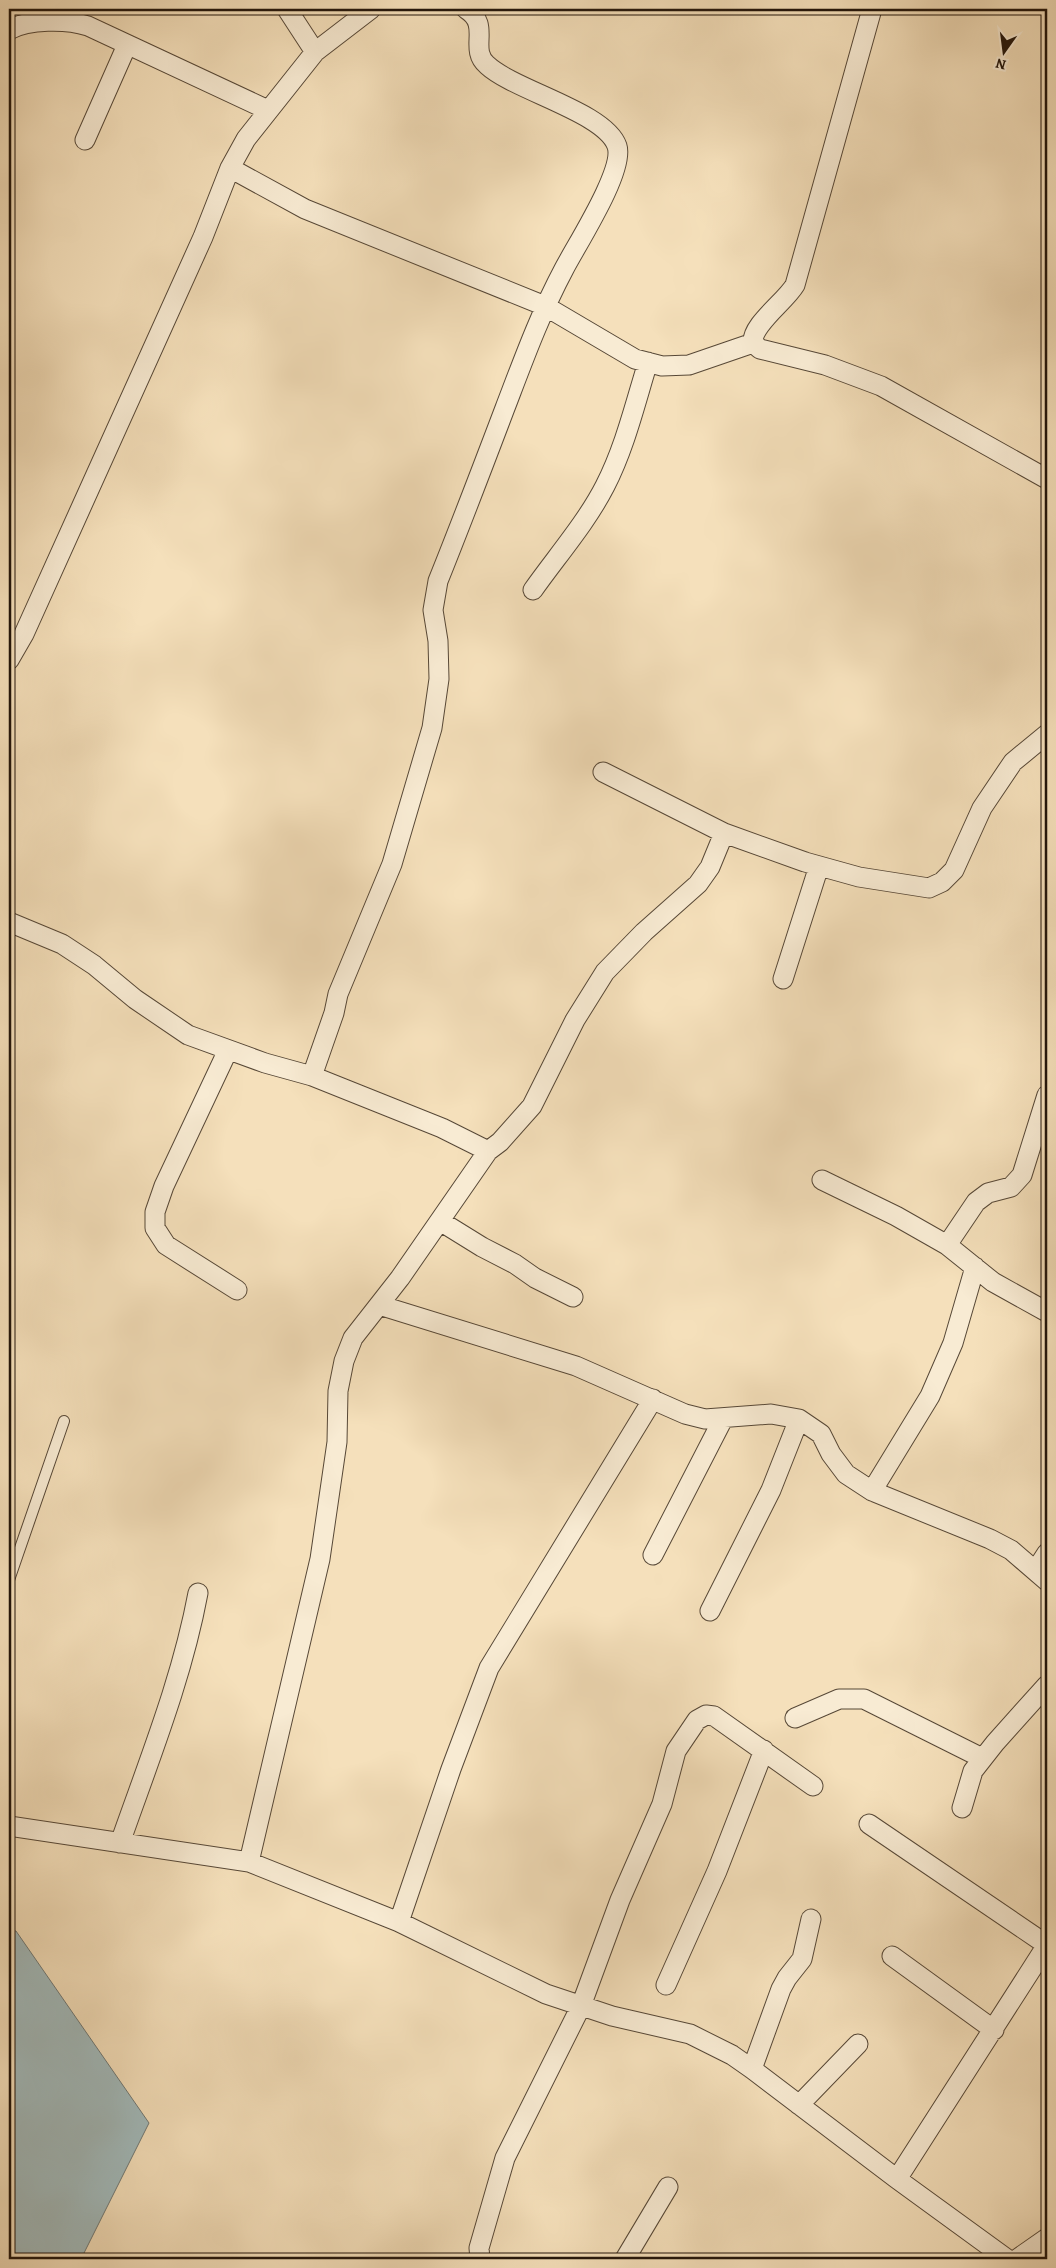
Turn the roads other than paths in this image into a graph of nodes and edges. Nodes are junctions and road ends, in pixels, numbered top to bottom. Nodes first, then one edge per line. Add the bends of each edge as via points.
1 (287, 9) edge
2 (370, 9) edge
3 (466, 9) edge
4 (872, 9) edge
5 (9, 30) edge
6 (127, 45) junction
7 (315, 52) junction
8 (268, 110) junction
9 (85, 140) dead end
10 (230, 168) junction
11 (545, 306) junction
12 (753, 343) junction
13 (648, 362) junction
14 (1047, 479) edge
15 (533, 590) dead end
16 (9, 660) edge
17 (1047, 734) edge
18 (603, 772) dead end
19 (724, 833) junction
20 (818, 866) junction
21 (9, 922) edge
22 (782, 979) dead end
23 (228, 1050) junction
24 (312, 1076) junction
25 (1047, 1095) edge
26 (488, 1151) junction
27 (822, 1180) dead end
28 (440, 1221) junction
29 (947, 1245) junction
30 (975, 1267) junction
31 (237, 1290) dead end
32 (573, 1297) dead end
33 (379, 1305) junction
34 (1047, 1312) edge
35 (653, 1399) junction
36 (723, 1419) junction
37 (798, 1419) junction
38 (64, 1421) dead end
39 (872, 1491) junction
40 (1047, 1553) edge
41 (653, 1555) dead end
42 (1042, 1575) edge
43 (9, 1580) edge
44 (198, 1593) dead end
45 (710, 1611) dead end
46 (1047, 1685) edge
47 (796, 1718) dead end
48 (764, 1750) junction
49 (982, 1758) junction
50 (814, 1786) dead end
51 (962, 1808) dead end
52 (869, 1824) dead end
53 (9, 1826) edge
54 (120, 1843) junction
55 (249, 1862) junction
56 (811, 1919) dead end
57 (399, 1922) junction
58 (1047, 1945) edge
59 (892, 1956) dead end
60 (666, 1985) dead end
61 (581, 2006) junction
62 (994, 2030) junction
63 (858, 2044) dead end
64 (752, 2069) junction
65 (800, 2105) junction
66 (897, 2179) junction
67 (668, 2188) dead end
68 (1047, 2238) edge
69 (480, 2259) edge
70 (625, 2259) edge
71 (1008, 2259) edge
72 (1017, 2259) edge

1 - 7 street
2 - 7 street
3 - 11 street via 479,23 479,56 485,63 499,75 586,116 611,136 617,146 616,169
4 - 12 street via 795,285 788,297 764,319 754,334
5 - 6 street via 73,21
6 - 8 street
6 - 9 street
7 - 8 street
8 - 10 street via 246,139
10 - 11 street via 305,209
10 - 16 street via 195,255 24,634
11 - 13 street via 635,359
11 - 24 street via 438,581 433,610 439,679 432,728 392,864 338,994
12 - 13 street via 688,365 662,366
12 - 14 street via 760,349 825,365 881,386
13 - 15 street via 623,443 605,485
17 - 20 street via 1013,762 982,808 954,870 942,882 929,888 911,887
18 - 19 street
19 - 20 street
19 - 26 street via 710,867 698,884 605,972 575,1020 532,1106
20 - 22 street
21 - 23 street via 62,944 188,1035
23 - 24 street
23 - 31 street via 154,1212 155,1228 166,1245
24 - 26 street via 442,1128
25 - 29 street via 1022,1175 1011,1187 988,1193 976,1202
26 - 28 street
27 - 29 street
28 - 32 street
28 - 33 street
29 - 30 street
30 - 34 street via 993,1282
30 - 39 street via 953,1343 930,1396
33 - 35 street via 576,1366
33 - 55 street via 353,1338 344,1360 338,1391 336,1451 320,1559
35 - 36 street via 685,1414
35 - 57 street via 489,1668
36 - 37 street via 771,1414
36 - 41 street
37 - 39 street via 821,1434 846,1474
37 - 45 street via 771,1490
38 - 43 lane
39 - 42 street via 990,1539 1011,1550
40 - 42 street
44 - 54 street via 180,1671
46 - 49 street
47 - 49 street via 839,1699 864,1699
48 - 50 street
48 - 60 street via 717,1871
48 - 61 street via 714,1716 706,1715 697,1720 686,1735 676,1751 662,1804 620,1900
49 - 51 street via 973,1771
52 - 58 street
53 - 54 street
54 - 55 street
55 - 57 street
56 - 64 street via 802,1959 781,1989
57 - 61 street via 546,1994
58 - 62 street
59 - 62 street
61 - 64 street via 690,2034 732,2054
61 - 69 street via 505,2158 479,2248
62 - 66 street
63 - 65 street
64 - 65 street
65 - 66 street
66 - 71 street
67 - 70 street
68 - 72 street

